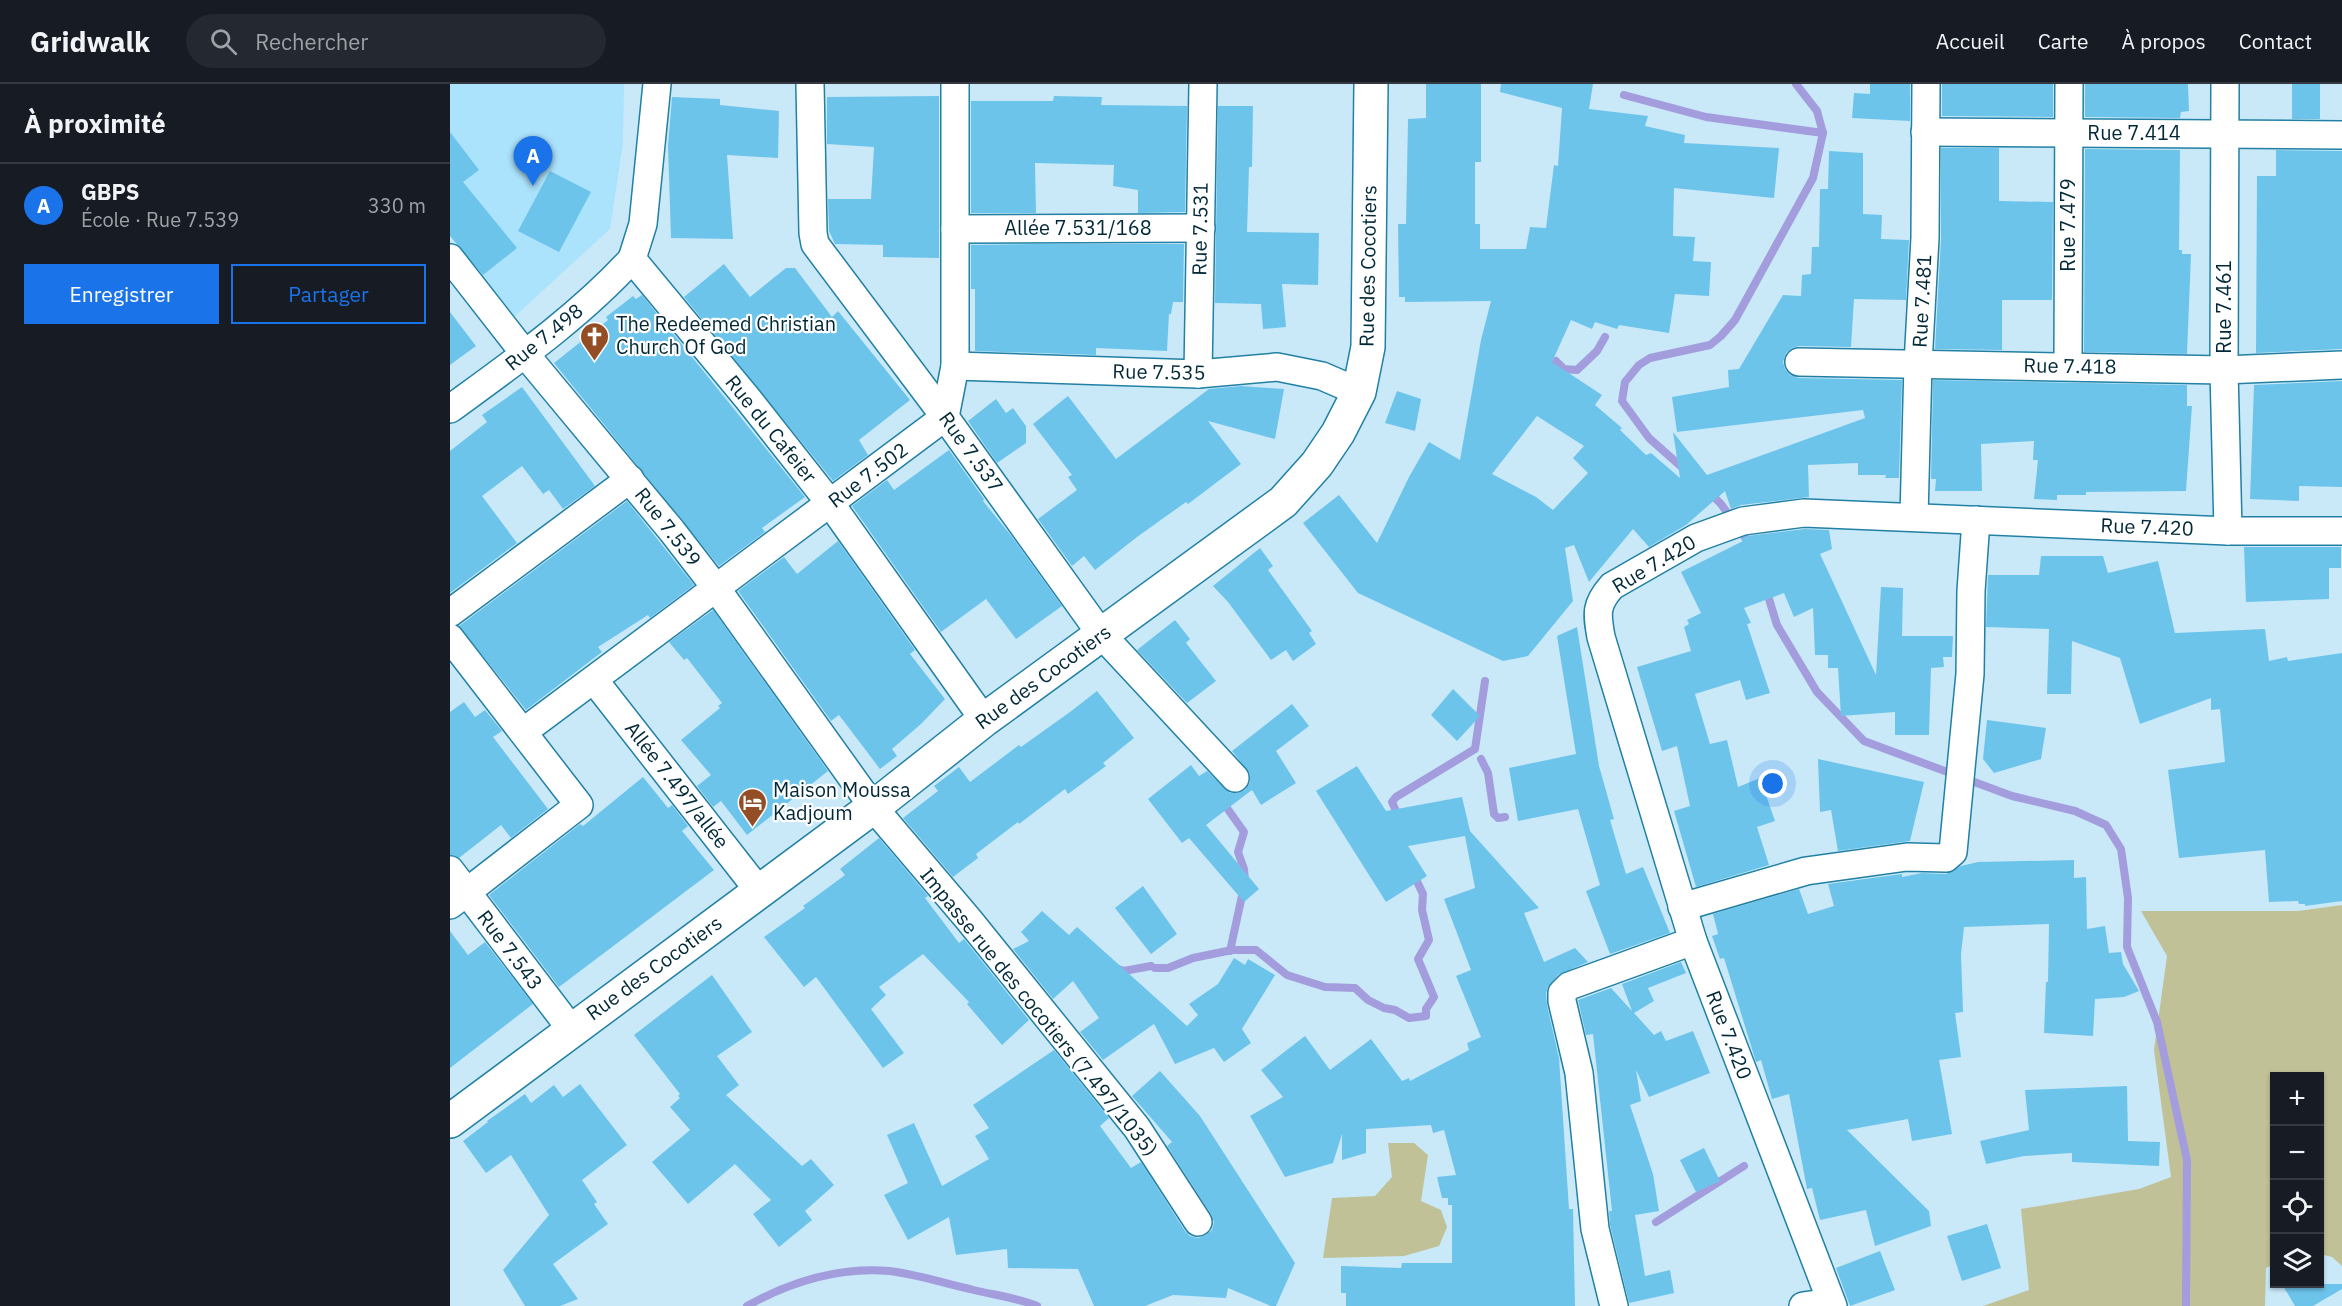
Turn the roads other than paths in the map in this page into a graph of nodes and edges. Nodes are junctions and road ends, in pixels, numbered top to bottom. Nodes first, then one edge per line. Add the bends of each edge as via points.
1 (657, 84) edge
2 (810, 84) edge
3 (955, 84) edge
4 (1203, 84) edge
5 (1371, 84) edge
6 (1926, 84) edge
7 (2070, 84) edge
8 (2225, 84) edge
9 (1925, 132) junction
10 (2068, 133) junction
11 (2224, 134) junction
12 (2342, 135) edge
13 (1201, 228) junction
14 (955, 229) junction
15 (450, 258) edge
16 (632, 259) junction
17 (525, 354) junction
18 (1798, 362) dead end
19 (1918, 364) junction
20 (2342, 365) edge
21 (955, 366) junction
22 (2068, 366) junction
23 (2224, 370) junction
24 (1198, 374) junction
25 (1359, 392) junction
26 (450, 410) edge
27 (945, 417) junction
28 (630, 479) junction
29 (830, 503) junction
30 (1914, 517) junction
31 (1976, 520) junction
32 (2228, 531) junction
33 (2342, 531) edge
34 (716, 588) junction
35 (450, 613) edge
36 (1101, 634) junction
37 (450, 638) edge
38 (594, 680) junction
39 (984, 720) junction
40 (523, 732) junction
41 (1235, 778) dead end
42 (873, 807) junction
43 (450, 870) edge
44 (759, 891) junction
45 (458, 898) edge
46 (1682, 907) junction
47 (1693, 940) junction
48 (571, 1029) junction
49 (450, 1121) edge
50 (1198, 1222) dead end
51 (1832, 1304) edge
52 (1614, 1306) edge
53 (1803, 1306) edge

1 - 16 street via 643,224
2 - 27 street, Rue 7.537 via 815,244
3 - 14 street
4 - 13 street, Rue 7.531
5 - 25 street, Rue des Cocotiers via 1368,346
6 - 9 street, Rue 7.481
7 - 10 street, Rue 7.479
8 - 11 street, Rue 7.461
9 - 10 street, Rue 7.414
9 - 19 street, Rue 7.481 via 1926,238
10 - 11 street, Rue 7.414
10 - 22 street, Rue 7.479
11 - 12 street, Rue 7.414
11 - 23 street, Rue 7.461
13 - 14 street, Allée 7.531/168
13 - 24 street, Rue 7.531
14 - 21 street
15 - 17 street, Rue 7.539
16 - 17 street, Rue 7.498
16 - 29 street, Rue du Cafeier
17 - 26 street, Rue 7.498
17 - 28 street, Rue 7.539
18 - 19 street, Rue 7.418
19 - 22 street, Rue 7.418
19 - 30 street, Rue 7.481
20 - 23 street, Rue 7.418
21 - 24 street, Rue 7.535
21 - 27 street
22 - 23 street, Rue 7.418
23 - 32 street, Rue 7.461
24 - 25 street, Rue 7.535 via 1277,367 1322,376
25 - 36 street, Rue des Cocotiers via 1317,464 1283,502
27 - 29 street, Rue 7.502
27 - 36 street, Rue 7.537
28 - 34 street, Rue 7.539
28 - 35 street
29 - 34 street, Rue 7.502
29 - 39 street, Rue du Cafeier
30 - 31 street, Rue 7.420
30 - 46 street, Rue 7.420 via 1804,513 1734,524 1696,538 1612,586 1601,598 1597,613 1607,660
31 - 32 street, Rue 7.420
31 - 46 street via 1970,674 1953,852 1946,858 1907,857 1806,871
32 - 33 street, Rue 7.420
34 - 38 street, Rue 7.502
34 - 42 street, Rue 7.539
36 - 39 street, Rue des Cocotiers
36 - 41 street, Rue 7.537
37 - 40 street
38 - 40 street, Rue 7.502
38 - 44 street, Allée 7.497/allée
39 - 42 street, Rue des Cocotiers
40 - 45 street via 579,805
42 - 44 street, Rue des Cocotiers
42 - 50 street, Impasse rue des cocotiers (7.497/1035) via 1137,1128
43 - 45 street, Rue 7.543
44 - 48 street, Rue des Cocotiers
45 - 48 street, Rue 7.543
46 - 47 street, Rue 7.420
47 - 51 street, Rue 7.420
47 - 52 street via 1569,986 1562,993 1579,1073 1595,1229
48 - 49 street, Rue des Cocotiers
51 - 53 street, Rue 7.420

